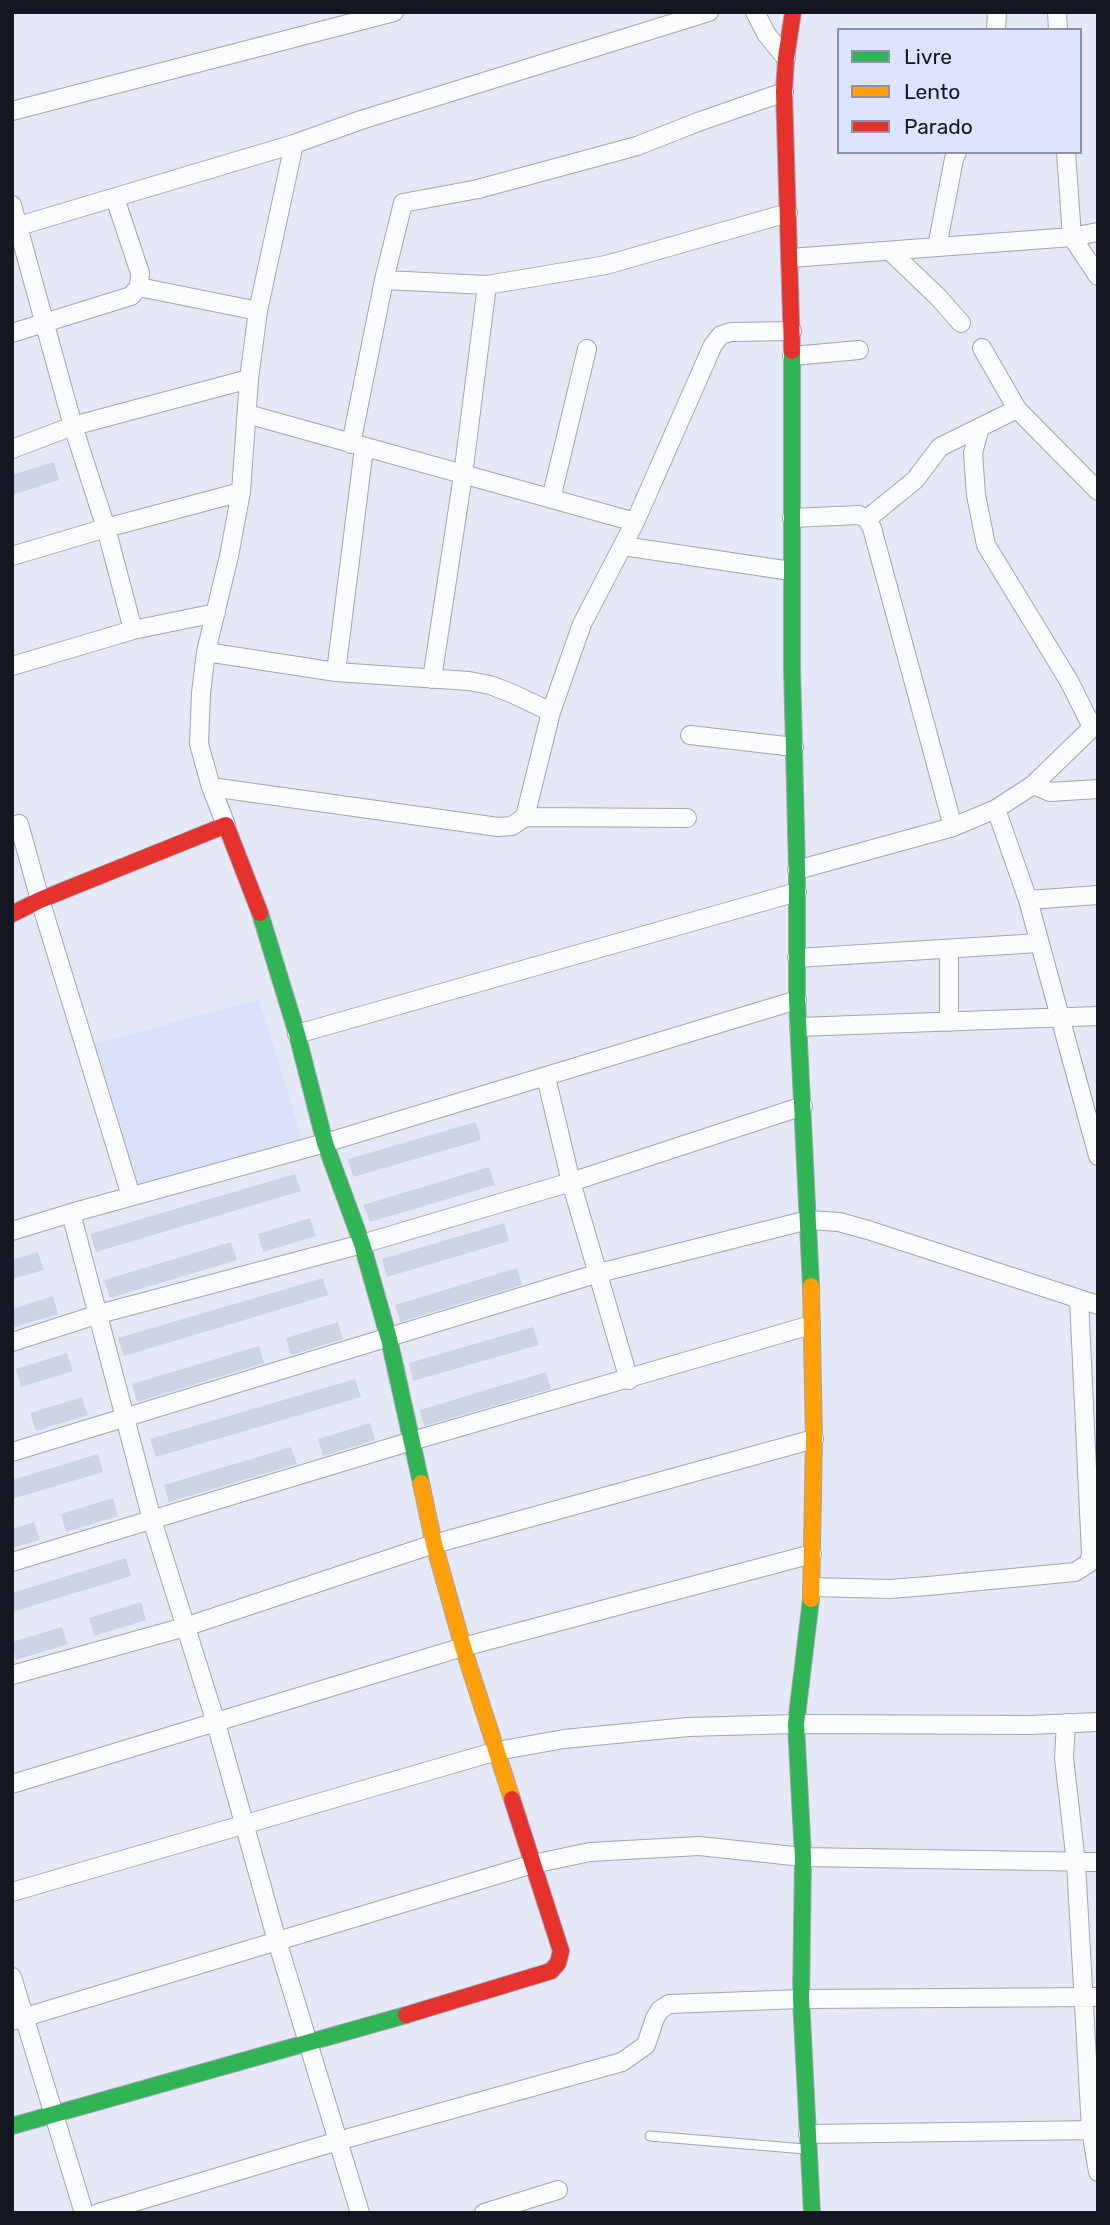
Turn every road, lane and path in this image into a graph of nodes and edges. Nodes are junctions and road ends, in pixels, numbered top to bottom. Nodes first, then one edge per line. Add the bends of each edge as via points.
1 (394, 12) edge
2 (709, 12) edge
3 (755, 12) edge
4 (793, 12) edge
5 (786, 58) junction
6 (784, 92) junction
7 (12, 111) edge
8 (293, 144) junction
9 (956, 154) edge
10 (1066, 154) edge
11 (115, 198) junction
12 (12, 205) edge
13 (788, 213) junction
14 (15, 227) edge
15 (1098, 232) edge
16 (1072, 237) junction
17 (937, 247) junction
18 (890, 251) junction
19 (790, 258) junction
20 (1098, 276) edge
21 (384, 280) junction
22 (487, 285) junction
23 (139, 287) junction
24 (258, 311) junction
25 (961, 323) dead end
26 (44, 324) junction
27 (792, 331) junction
28 (12, 333) edge
29 (982, 348) dead end
30 (587, 349) dead end
31 (859, 350) dead end
32 (792, 356) junction
33 (249, 379) junction
34 (1017, 409) junction
35 (247, 415) junction
36 (73, 426) junction
37 (980, 427) junction
38 (357, 446) junction
39 (12, 449) edge
40 (463, 475) junction
41 (1098, 491) edge
42 (241, 492) junction
43 (551, 499) junction
44 (792, 519) junction
45 (867, 519) junction
46 (635, 523) junction
47 (106, 528) junction
48 (623, 545) junction
49 (12, 556) edge
50 (791, 571) junction
51 (216, 614) junction
52 (133, 630) junction
53 (206, 652) junction
54 (12, 666) edge
55 (336, 671) junction
56 (432, 679) junction
57 (551, 712) junction
58 (1095, 725) edge
59 (690, 735) dead end
60 (794, 747) junction
61 (1033, 785) junction
62 (211, 787) junction
63 (1098, 789) edge
64 (996, 808) junction
65 (525, 817) junction
66 (687, 818) dead end
67 (19, 824) dead end
68 (226, 825) junction
69 (953, 827) junction
70 (797, 870) junction
71 (797, 892) junction
72 (1098, 895) edge
73 (40, 900) junction
74 (1027, 900) junction
75 (12, 914) edge
76 (1039, 943) junction
77 (949, 949) junction
78 (797, 958) junction
79 (797, 1000) junction
80 (1098, 1016) edge
81 (1058, 1017) junction
82 (949, 1022) junction
83 (799, 1027) junction
84 (297, 1034) junction
85 (546, 1077) junction
86 (803, 1106) junction
87 (325, 1143) junction
88 (1098, 1156) edge
89 (572, 1182) junction
90 (131, 1196) junction
91 (71, 1213) junction
92 (807, 1220) junction
93 (12, 1231) edge
94 (362, 1244) junction
95 (600, 1273) junction
96 (1079, 1299) junction
97 (1098, 1305) edge
98 (99, 1314) junction
99 (811, 1325) junction
100 (389, 1339) junction
101 (12, 1342) edge
102 (629, 1380) junction
103 (127, 1419) junction
104 (814, 1439) junction
105 (412, 1441) junction
106 (12, 1452) edge
107 (152, 1520) junction
108 (434, 1544) junction
109 (812, 1554) junction
110 (12, 1562) edge
111 (812, 1587) junction
112 (185, 1627) junction
113 (463, 1647) junction
114 (12, 1675) edge
115 (1098, 1722) edge
116 (216, 1723) junction
117 (1066, 1723) junction
118 (796, 1724) junction
119 (497, 1752) junction
120 (12, 1784) edge
121 (245, 1824) junction
122 (803, 1857) junction
123 (1098, 1862) edge
124 (1076, 1863) junction
125 (533, 1864) junction
126 (12, 1892) edge
127 (277, 1941) junction
128 (12, 1977) edge
129 (1090, 1997) edge
130 (801, 1999) junction
131 (18, 2020) edge
132 (308, 2044) junction
133 (53, 2113) junction
134 (12, 2126) edge
135 (1095, 2130) edge
136 (650, 2136) dead end
137 (338, 2141) junction
138 (808, 2142) junction
139 (1098, 2172) edge
140 (558, 2190) dead end
141 (85, 2213) edge
142 (99, 2213) edge
143 (360, 2213) edge
144 (484, 2213) edge
145 (811, 2213) edge

1 - 7 street
2 - 8 street
3 - 5 street
4 - 5 street
5 - 6 street
6 - 13 street
6 - 21 street via 637,146 403,204
8 - 11 street
8 - 24 street
9 - 17 street
10 - 16 street
11 - 14 street
11 - 23 street via 139,273
12 - 14 street
13 - 19 street
13 - 22 street via 606,265
14 - 26 street
15 - 16 street
16 - 17 street
16 - 20 street
17 - 18 street
18 - 19 street
18 - 25 street
19 - 27 street
21 - 22 street
21 - 38 street
22 - 40 street
23 - 24 street
23 - 26 street via 131,296
24 - 33 street
26 - 28 street
26 - 36 street
27 - 32 street
27 - 46 street via 721,334
29 - 34 street
30 - 43 street
31 - 32 street
32 - 44 street
33 - 35 street
33 - 36 street
34 - 37 street
34 - 41 street
35 - 38 street
35 - 42 street
36 - 39 street
36 - 47 street
37 - 45 street via 940,447 915,480
37 - 58 street via 973,453 986,545
38 - 40 street
38 - 55 street
40 - 43 street
40 - 56 street
42 - 47 street
42 - 51 street
43 - 46 street
44 - 45 street via 859,515
44 - 50 street
45 - 69 street
46 - 48 street
47 - 49 street
47 - 52 street
48 - 50 street
48 - 57 street via 582,624
50 - 60 street
51 - 52 street
51 - 53 street
52 - 54 street
53 - 55 street
53 - 62 street via 200,744
55 - 56 street
56 - 57 street via 490,685
57 - 65 street
58 - 61 street
59 - 60 street
60 - 70 street
61 - 63 street via 1050,792
61 - 64 street
62 - 65 street via 498,827 512,826
62 - 68 street
64 - 69 street
64 - 74 street
65 - 66 street
67 - 73 street
68 - 73 street
68 - 84 street via 256,900
69 - 70 street
70 - 71 street
71 - 78 street
71 - 84 street
72 - 74 street
73 - 75 street
73 - 90 street
74 - 76 street
76 - 77 street
76 - 81 street
77 - 78 street
77 - 82 street
78 - 79 street
79 - 83 street
79 - 85 street
80 - 81 street
81 - 82 street
81 - 88 street
82 - 83 street
83 - 86 street
84 - 87 street
85 - 87 street
85 - 89 street
86 - 89 street
86 - 92 street
87 - 90 street
87 - 94 street
89 - 94 street
89 - 95 street
90 - 91 street
91 - 93 street
91 - 98 street
92 - 95 street
92 - 96 street via 868,1230
92 - 99 street
94 - 98 street
94 - 100 street
95 - 100 street
95 - 102 street
96 - 97 street
96 - 111 street via 1089,1563 1075,1572 928,1586
98 - 101 street
98 - 103 street
99 - 102 street
99 - 104 street
100 - 103 street
100 - 105 street
102 - 105 street
103 - 106 street
103 - 107 street
104 - 108 street
104 - 109 street
105 - 107 street
105 - 108 street
107 - 110 street
107 - 112 street
108 - 112 street
108 - 113 street
109 - 111 street
109 - 113 street
111 - 118 street
112 - 114 street
112 - 116 street
113 - 116 street
113 - 119 street
115 - 117 street
116 - 120 street
116 - 121 street
117 - 118 street
117 - 124 street via 1064,1758
118 - 119 street via 688,1727 564,1739
118 - 122 street
119 - 121 street
119 - 125 street
121 - 126 street
121 - 127 street
122 - 124 street
122 - 125 street via 699,1846 590,1852
122 - 130 street
123 - 124 street
124 - 129 street
125 - 127 street
125 - 132 street via 561,1951 551,1971
127 - 131 street
127 - 132 street
128 - 131 street
129 - 130 street
129 - 135 street
130 - 137 street via 669,2004 655,2018 646,2045 622,2062
130 - 138 street
131 - 133 street
132 - 133 street
132 - 137 street
133 - 134 street
133 - 141 street
135 - 138 street
135 - 139 street
136 - 138 lane
137 - 142 street
137 - 143 street
138 - 145 street
140 - 144 street

